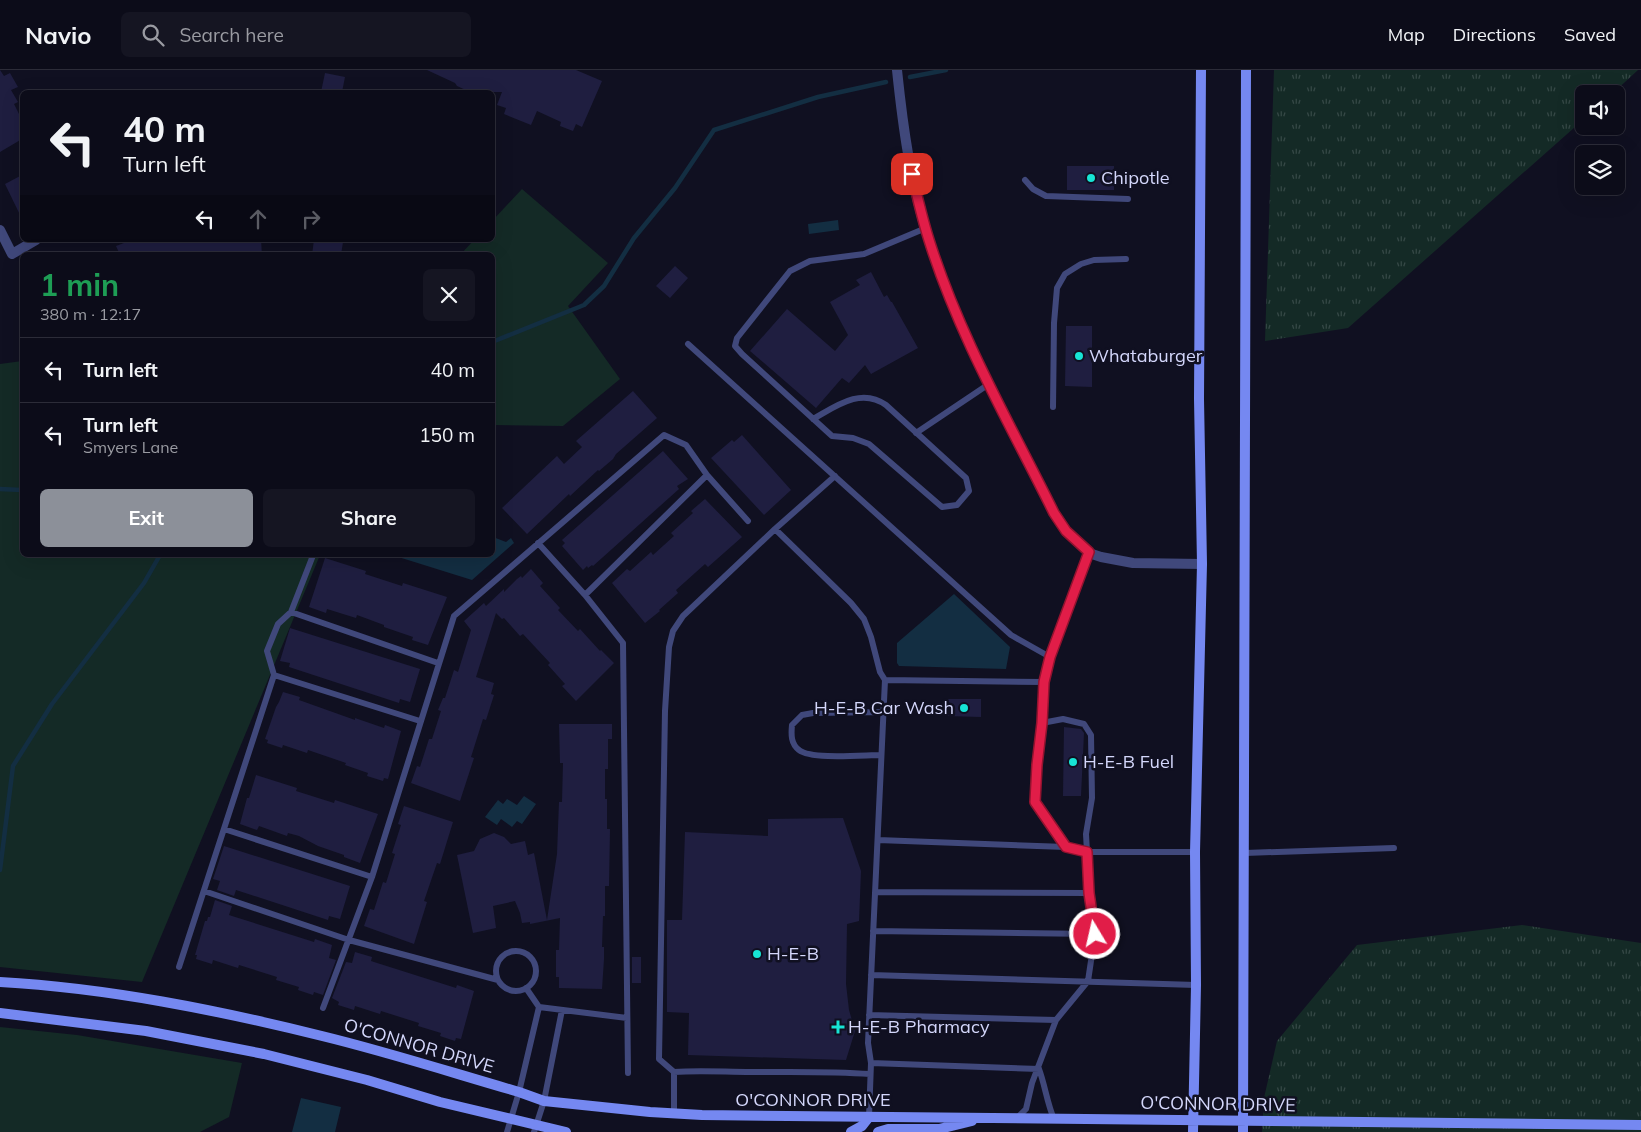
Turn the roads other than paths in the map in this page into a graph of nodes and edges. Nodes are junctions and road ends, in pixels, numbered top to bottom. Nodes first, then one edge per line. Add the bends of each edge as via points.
1 (897, 70) edge
2 (1200, 70) edge
3 (1246, 70) edge
4 (1025, 180) dead end
5 (1128, 199) dead end
6 (926, 228) junction
7 (0, 230) edge
8 (33, 242) edge
9 (1126, 258) dead end
10 (688, 344) dead end
11 (989, 384) junction
12 (1053, 407) dead end
13 (814, 420) junction
14 (916, 433) junction
15 (707, 475) junction
16 (835, 476) junction
17 (748, 521) dead end
18 (775, 529) junction
19 (538, 543) junction
20 (1089, 552) junction
21 (312, 558) dead end
22 (1202, 564) junction
23 (585, 595) junction
24 (291, 612) junction
25 (1050, 657) junction
26 (438, 663) junction
27 (274, 675) junction
28 (885, 680) junction
29 (1044, 682) junction
30 (884, 712) junction
31 (420, 721) junction
32 (1042, 723) junction
33 (881, 755) junction
34 (224, 829) junction
35 (878, 840) junction
36 (1066, 847) junction
37 (1394, 848) dead end
38 (1087, 852) junction
39 (1195, 852) junction
40 (1245, 854) junction
41 (372, 877) junction
42 (204, 891) junction
43 (875, 892) junction
44 (1089, 893) junction
45 (873, 931) junction
46 (1095, 934) junction
47 (349, 940) junction
48 (179, 967) dead end
49 (871, 975) junction
50 (498, 980) junction
51 (1088, 981) junction
52 (0, 982) edge
53 (1196, 985) junction
54 (526, 988) junction
55 (539, 1007) junction
56 (324, 1008) dead end
57 (562, 1010) junction
58 (0, 1013) edge
59 (869, 1015) junction
60 (628, 1018) junction
61 (1056, 1020) junction
62 (872, 1063) junction
63 (1039, 1069) junction
64 (674, 1072) junction
65 (628, 1073) dead end
66 (870, 1074) junction
67 (519, 1092) junction
68 (544, 1100) junction
69 (674, 1114) junction
70 (869, 1116) junction
71 (985, 1117) junction
72 (1016, 1119) junction
73 (1054, 1119) junction
74 (511, 1120) junction
75 (1193, 1120) junction
76 (1244, 1121) junction
77 (1641, 1125) edge
78 (535, 1129) edge
79 (507, 1132) edge
80 (566, 1132) edge
81 (851, 1132) edge
82 (878, 1132) edge
83 (1193, 1132) edge
84 (1244, 1132) edge

1 - 6 street via 902,121
2 - 22 main road
3 - 40 main road
4 - 5 lane via 1046,196
6 - 11 street via 946,289
6 - 13 lane via 864,254 810,261 790,271 737,338 735,346
7 - 8 street via 12,254
9 - 12 lane via 1081,264 1065,274 1056,288
10 - 16 lane
11 - 14 lane
11 - 20 street via 1054,513 1066,531
13 - 14 lane via 842,402 856,398 878,399
13 - 14 lane via 832,436 869,444 942,507 957,505 969,491 966,478
15 - 17 lane
15 - 19 lane via 686,445 664,435
15 - 23 lane
16 - 18 lane
16 - 25 lane via 1011,634
18 - 28 lane via 864,619
18 - 64 lane via 682,616 669,647 659,1059
19 - 23 lane
19 - 26 lane via 454,616
20 - 22 street via 1132,563
20 - 25 lane
21 - 24 lane
22 - 39 main road
23 - 60 lane via 624,644
24 - 26 lane
24 - 27 lane via 278,624 267,651
25 - 29 lane
26 - 31 lane
27 - 31 lane
27 - 34 lane
28 - 29 lane
28 - 30 lane
29 - 32 lane
30 - 33 lane
30 - 33 lane via 802,715 792,725 791,735 797,749 810,755
31 - 41 lane
32 - 36 lane via 1035,802
32 - 38 lane via 1063,719 1084,724 1091,735 1092,798 1086,834
33 - 35 lane
34 - 41 lane
34 - 42 lane
35 - 36 lane
35 - 43 lane
36 - 38 lane
37 - 40 lane
38 - 39 lane
38 - 44 lane
39 - 53 main road
40 - 76 main road
41 - 47 lane
42 - 47 lane
42 - 48 lane
43 - 44 lane
43 - 45 lane
44 - 46 lane
45 - 46 lane
45 - 49 lane
46 - 51 lane
47 - 50 lane
47 - 56 lane
49 - 51 lane
49 - 59 lane
50 - 54 lane via 507,989 520,991
50 - 54 lane via 496,967 502,956 521,951 532,959 536,971
51 - 53 lane
51 - 61 lane
52 - 67 main road, O'CONNOR DRIVE via 112,994 218,1013 323,1036
53 - 75 main road
54 - 55 lane
55 - 57 lane
55 - 67 lane
57 - 60 lane
57 - 68 lane
58 - 74 main road via 146,1031 264,1054
59 - 61 lane
59 - 62 lane via 868,1043
60 - 65 lane
61 - 63 lane
62 - 63 lane
62 - 66 lane
63 - 72 lane via 1026,1109
63 - 73 lane
64 - 66 lane via 831,1071
64 - 69 lane
66 - 70 lane
67 - 68 main road, O'CONNOR DRIVE
67 - 74 lane
68 - 69 main road, O'CONNOR DRIVE
68 - 78 lane
69 - 70 main road, O'CONNOR DRIVE
70 - 71 main road, O'CONNOR DRIVE
70 - 81 main road via 862,1126
71 - 72 main road, O'CONNOR DRIVE
71 - 82 main road via 939,1129 888,1129
72 - 73 main road, O'CONNOR DRIVE
73 - 75 main road, O'CONNOR DRIVE
74 - 78 main road
74 - 79 lane
75 - 76 main road, O'CONNOR DRIVE
75 - 83 main road
76 - 77 main road, O'CONNOR DRIVE
76 - 84 main road
78 - 80 main road

